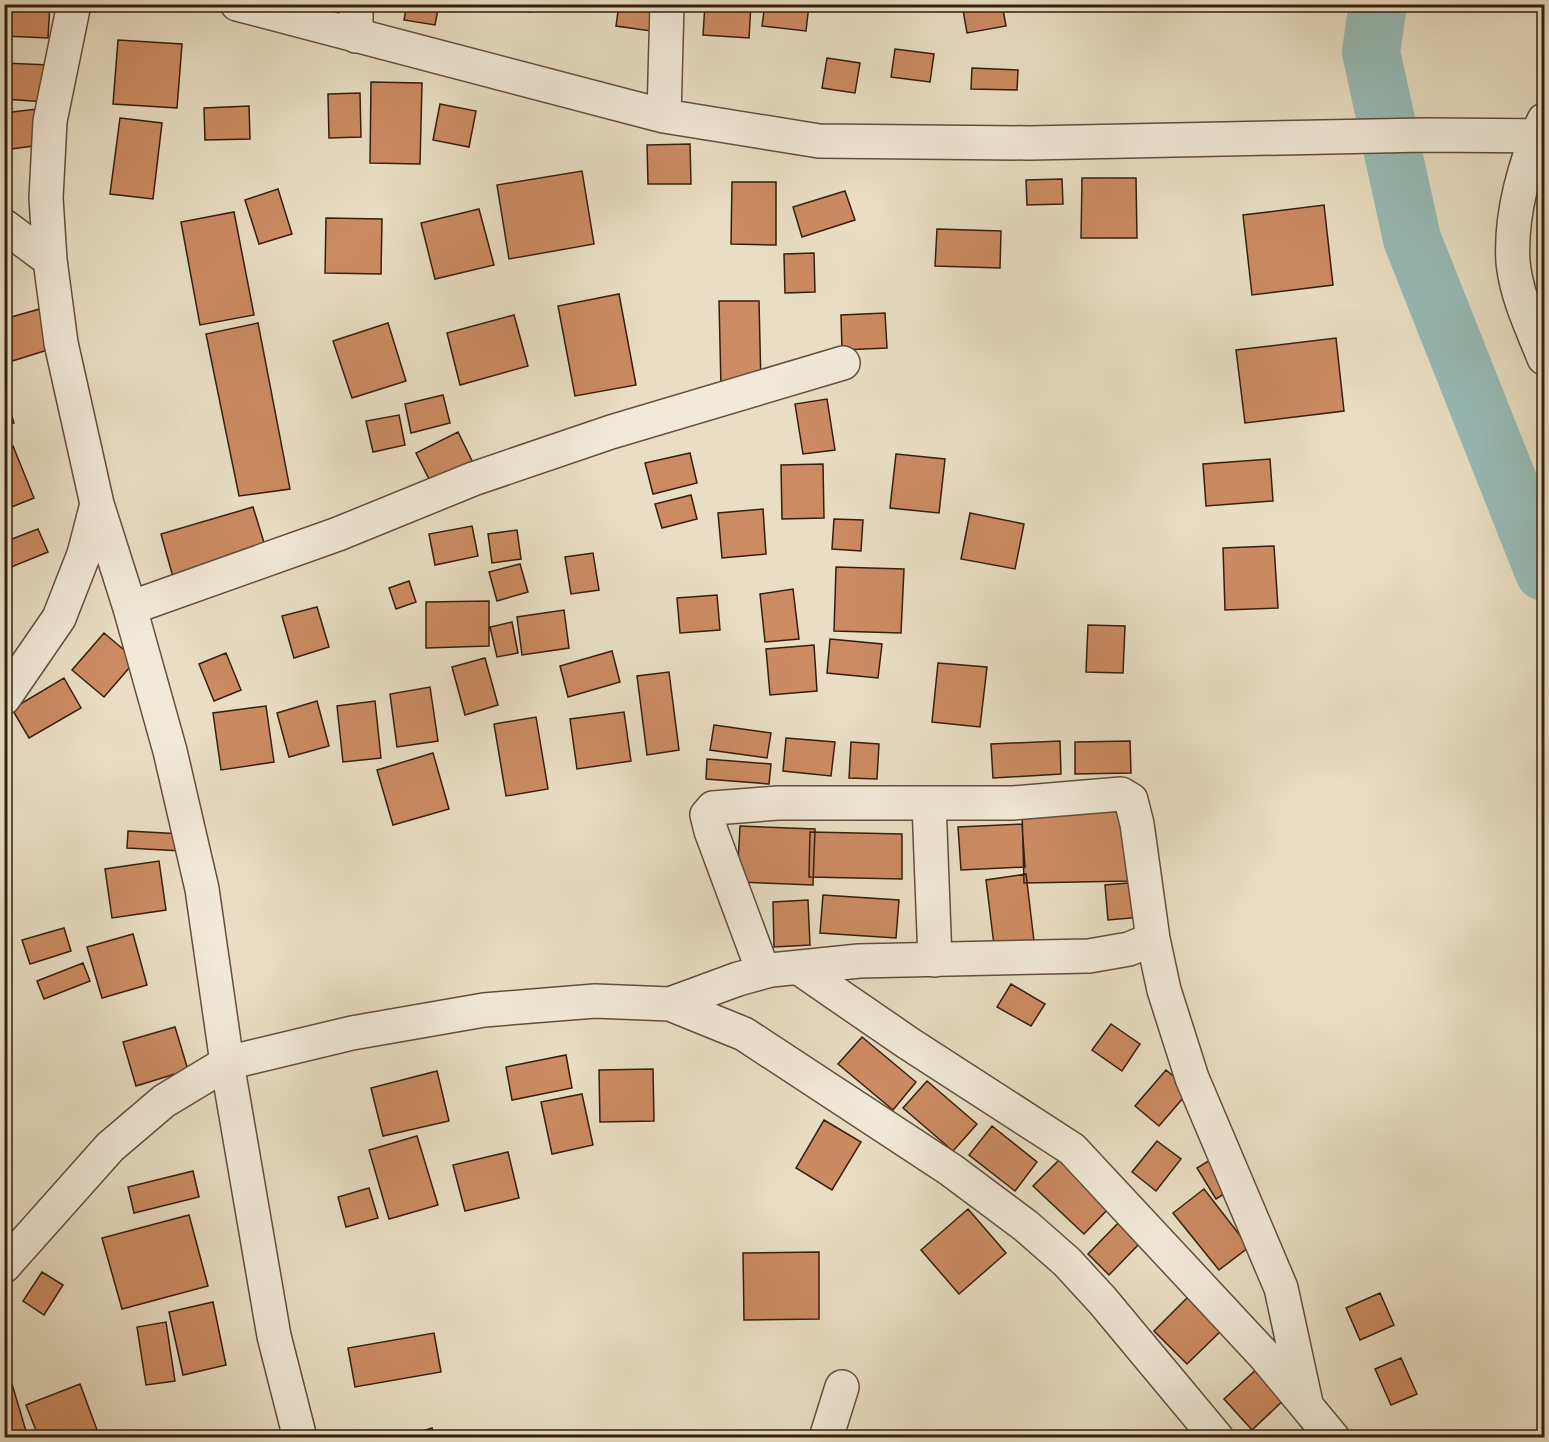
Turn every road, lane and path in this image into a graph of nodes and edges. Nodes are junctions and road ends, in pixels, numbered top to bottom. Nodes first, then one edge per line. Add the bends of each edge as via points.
1 (74, 4) edge
2 (237, 4) edge
3 (667, 4) edge
4 (356, 20) edge
5 (664, 116) junction
6 (1542, 130) edge
7 (4, 226) edge
8 (50, 260) junction
9 (1545, 358) edge
10 (843, 363) dead end
11 (97, 504) junction
12 (130, 608) junction
13 (4, 698) edge
14 (929, 803) junction
15 (1153, 939) junction
16 (936, 960) junction
17 (799, 968) junction
18 (763, 971) junction
19 (670, 1004) junction
20 (227, 1063) junction
21 (4, 1266) edge
22 (842, 1387) dead end
23 (1307, 1405) junction
24 (300, 1437) edge
25 (826, 1437) edge
26 (1217, 1437) edge
27 (1333, 1437) edge

1 - 8 street via 50,121 46,198
2 - 4 street
3 - 5 street
4 - 5 street
5 - 6 street via 819,141 1030,143
6 - 9 street via 1520,193 1513,263 1528,320
7 - 8 street
8 - 11 street via 61,343
10 - 12 street via 622,429 473,479 338,534
11 - 12 street
11 - 13 street via 84,554 59,618
12 - 20 street via 170,751 202,889
14 - 15 street via 1013,803 1121,794 1129,797 1137,824
14 - 16 street
14 - 18 street via 754,803 719,805 710,811 707,815 711,831
15 - 16 street via 1129,949 1089,956
15 - 23 street via 1188,1069 1281,1288
16 - 17 street via 859,961
17 - 18 street
17 - 23 street via 1072,1149
18 - 19 street
19 - 20 street via 595,1001 484,1010 352,1033
19 - 26 street via 744,1034 951,1170 1026,1226 1102,1300
20 - 21 street via 164,1101 110,1147
20 - 24 street via 274,1336
22 - 25 street
23 - 27 street

